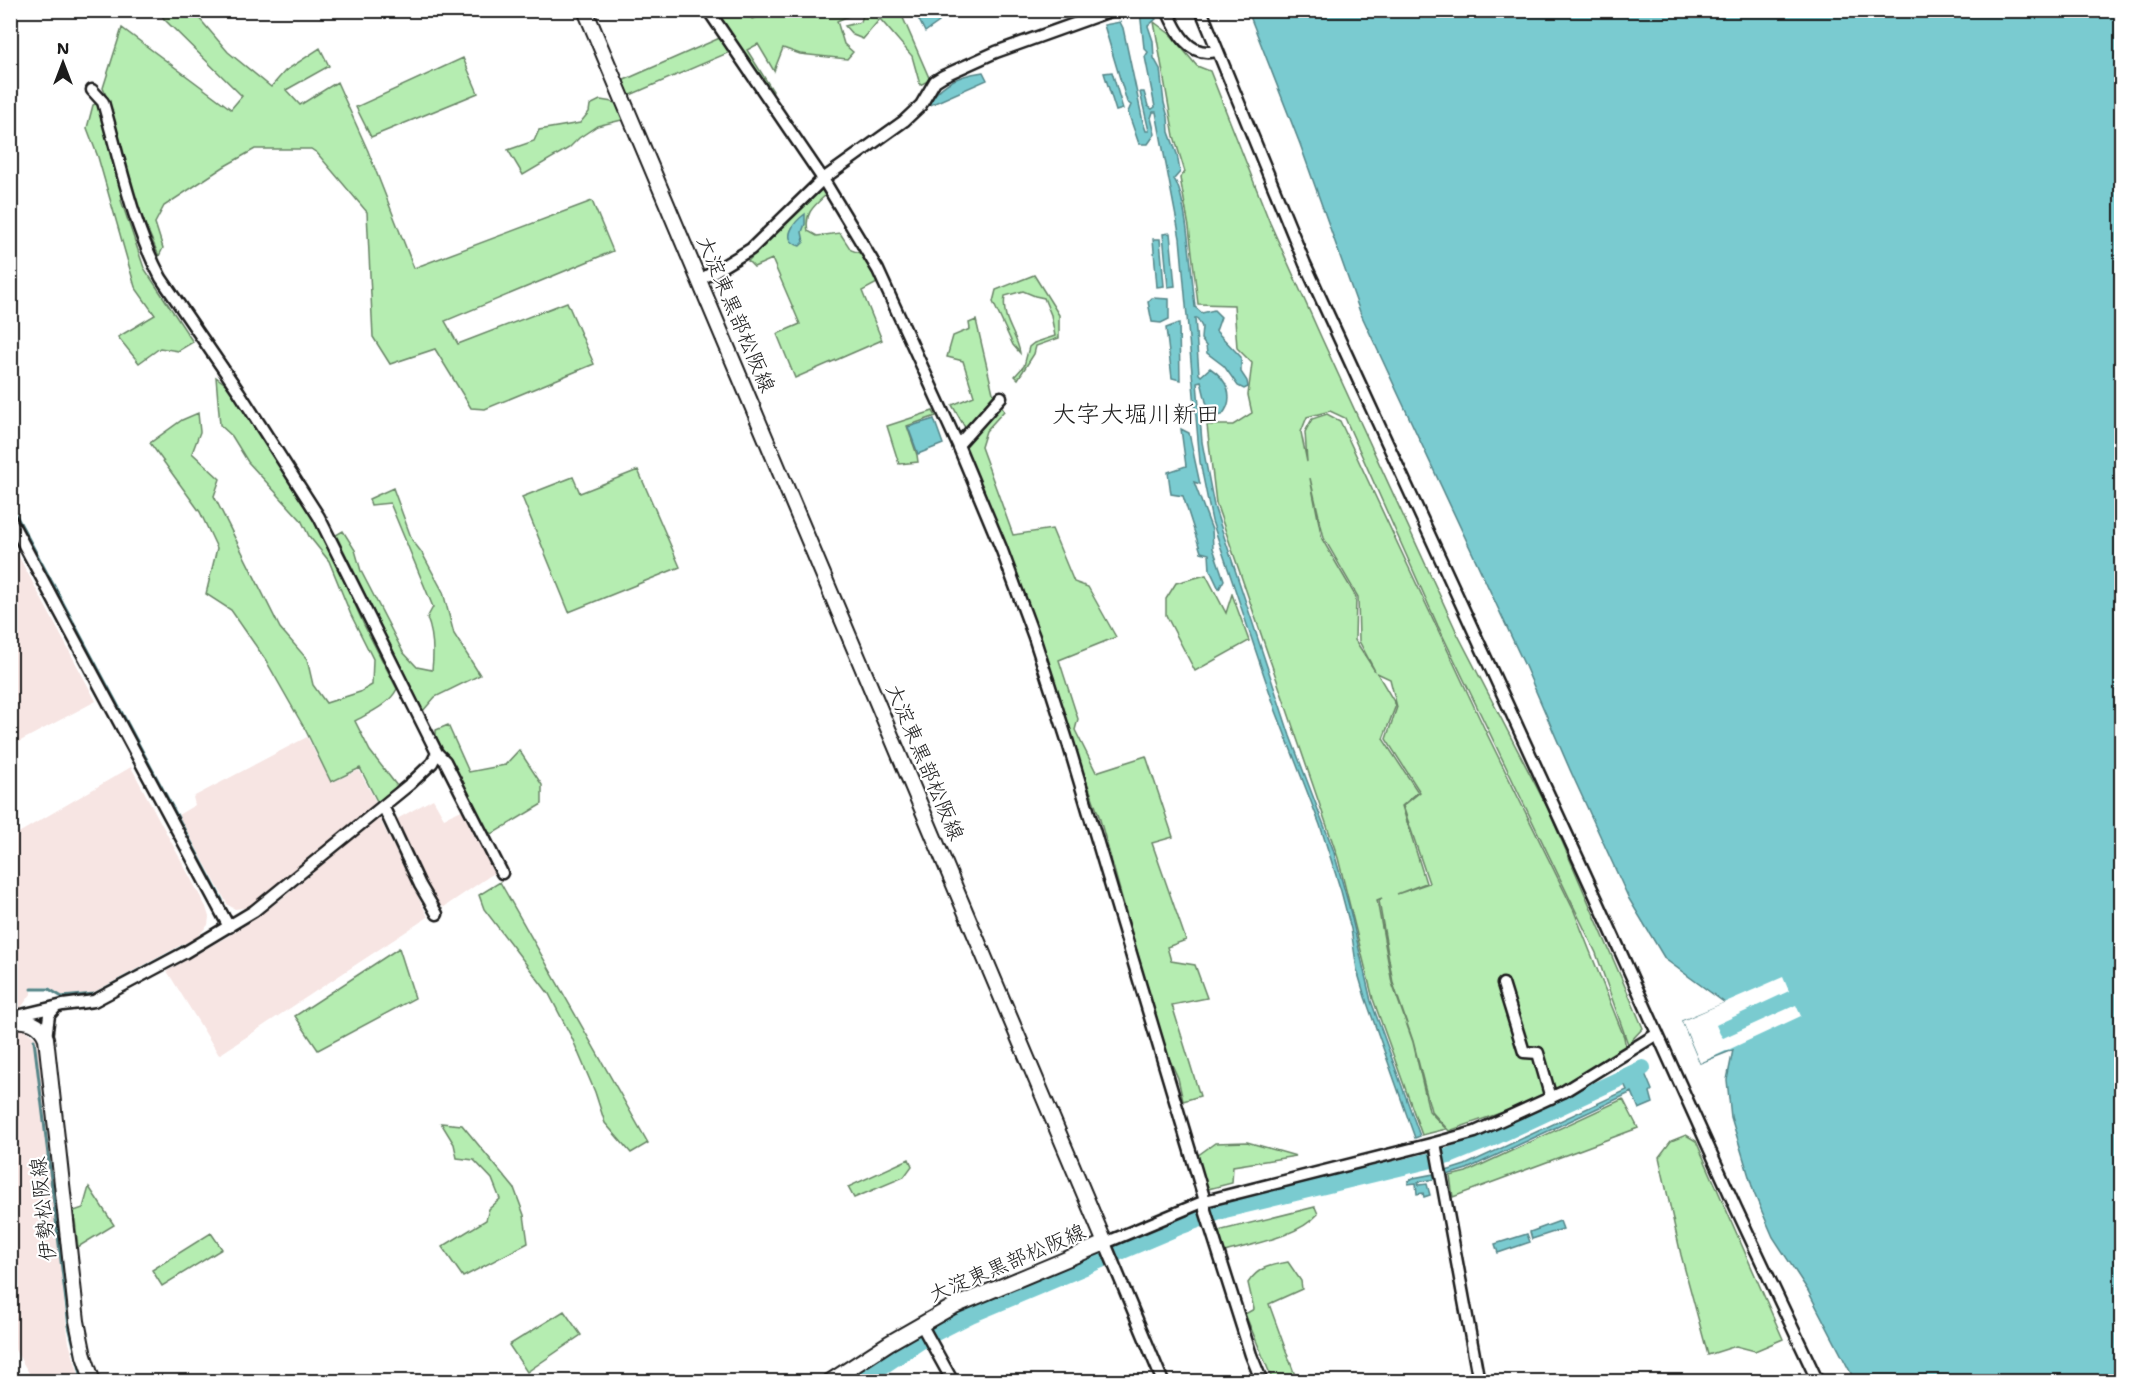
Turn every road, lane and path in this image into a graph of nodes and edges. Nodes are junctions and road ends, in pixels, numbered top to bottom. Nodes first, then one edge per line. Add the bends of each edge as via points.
1 (585, 10) edge
2 (708, 10) edge
3 (1113, 10) edge
4 (1167, 10) edge
5 (1201, 10) edge
6 (1216, 51) junction
7 (92, 90) dead end
8 (823, 179) junction
9 (700, 280) junction
10 (1001, 397) dead end
11 (958, 445) junction
12 (10, 519) edge
13 (437, 753) junction
14 (383, 806) junction
15 (502, 873) dead end
16 (437, 914) dead end
17 (229, 927) junction
18 (1503, 984) dead end
19 (56, 1007) junction
20 (10, 1019) edge
21 (1657, 1034) junction
22 (46, 1038) junction
23 (1551, 1098) junction
24 (1435, 1146) junction
25 (1205, 1205) junction
26 (1106, 1246) junction
27 (922, 1327) junction
28 (93, 1382) edge
29 (829, 1382) edge
30 (954, 1382) edge
31 (1163, 1382) edge
32 (1262, 1382) edge
33 (1479, 1382) edge
34 (1818, 1382) edge

1 - 9 main road, 大淀東黒部松阪線
2 - 8 street
3 - 8 street via 996,52 943,76 935,81 914,112
4 - 6 street via 1183,41 1201,52
5 - 6 street
6 - 21 street via 1305,264
7 - 13 street via 103,102 152,261 319,517
8 - 9 street via 751,249
8 - 11 street via 878,270
9 - 26 main road, 大淀東黒部松阪線
10 - 11 street
11 - 25 street via 1034,637
12 - 17 street
13 - 14 street via 425,771
13 - 15 street via 445,761
14 - 16 street
14 - 17 street
17 - 19 street via 94,1001
18 - 23 street via 1524,1052 1538,1053
19 - 20 street
19 - 22 street via 49,1015
20 - 22 main road via 34,1023
21 - 23 street
21 - 34 street
22 - 28 main road, 伊勢松阪線 via 77,1321
23 - 24 street
24 - 25 street
24 - 33 street
25 - 26 street
25 - 32 street
26 - 27 main road, 大淀東黒部松阪線 via 952,1306
26 - 31 street
27 - 29 main road, 大淀東黒部松阪線
27 - 30 street

